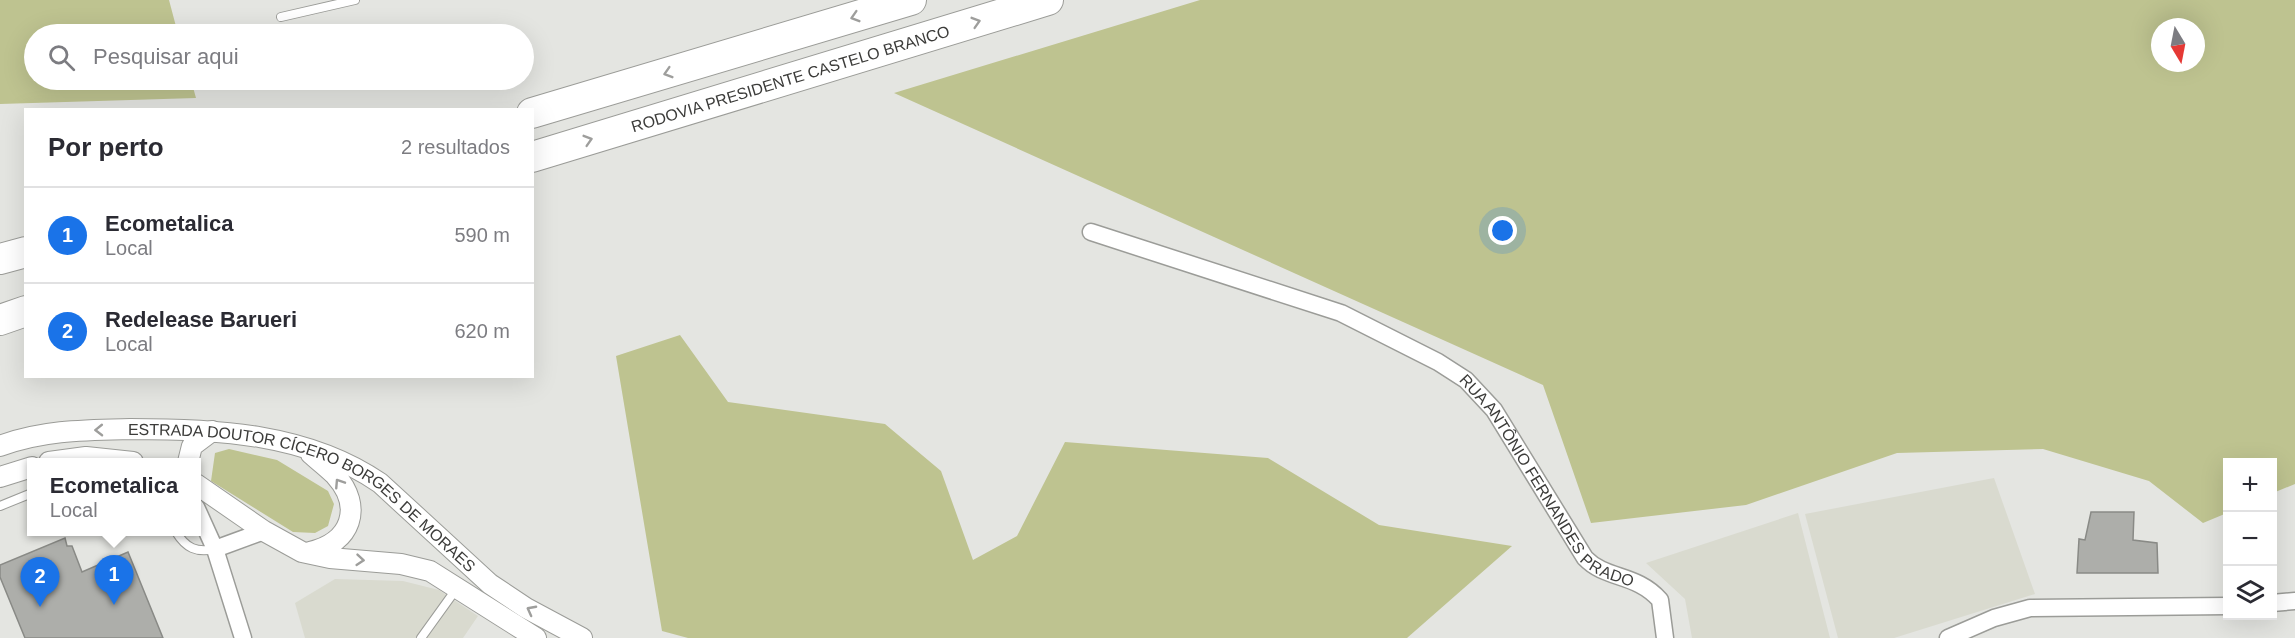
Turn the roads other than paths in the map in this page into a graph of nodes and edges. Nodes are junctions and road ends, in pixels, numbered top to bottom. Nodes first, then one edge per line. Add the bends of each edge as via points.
1 (355, 0) edge
2 (911, 0) edge
3 (1048, 0) edge
4 (281, 17) dead end
5 (534, 112) edge
6 (534, 156) edge
7 (1091, 232) dead end
8 (24, 253) edge
9 (0, 259) edge
10 (24, 299) edge
11 (0, 305) edge
12 (24, 312) edge
13 (0, 320) edge
14 (212, 431) junction
15 (0, 446) edge
16 (306, 450) junction
17 (79, 458) edge
18 (95, 458) edge
19 (189, 458) edge
20 (27, 469) edge
21 (0, 477) edge
22 (201, 487) edge
23 (27, 494) edge
24 (0, 506) edge
25 (201, 518) edge
26 (264, 531) junction
27 (180, 536) edge
28 (215, 549) junction
29 (304, 553) junction
30 (458, 587) junction
31 (2295, 601) edge
32 (2277, 603) edge
33 (2223, 606) edge
34 (243, 638) edge
35 (422, 638) edge
36 (536, 638) edge
37 (582, 638) edge
38 (1665, 638) edge
39 (1948, 638) edge

1 - 4 lane
2 -> 5 highway
6 -> 3 highway, RODOVIA PRESIDENTE CASTELO BRANCO
7 - 38 street, RUA ANTÔNIO FERNANDES PRADO via 1341,313 1438,362 1479,392 1527,460 1585,558 1600,569 1640,583 1660,600
8 - 9 highway
10 - 11 highway
12 - 13 highway
14 -> 15 street, ESTRADA DOUTOR CÍCERO BORGES DE MORAES via 66,431
14 - 16 street, ESTRADA DOUTOR CÍCERO BORGES DE MORAES via 248,433
14 - 19 street via 192,446
29 -> 16 street via 331,546 339,539 351,511 336,476
37 -> 16 street, ESTRADA DOUTOR CÍCERO BORGES DE MORAES via 490,584 380,483 329,456
17 - 18 street, ESTRADA DOUTOR CÍCERO BORGES DE MORAES
20 - 21 street
22 - 26 street, ESTRADA DOUTOR CÍCERO BORGES DE MORAES
23 - 24 lane
25 - 28 street
26 - 28 street
26 - 29 street, ESTRADA DOUTOR CÍCERO BORGES DE MORAES
27 - 28 lane via 190,549
28 - 34 street
29 -> 30 street, ESTRADA DOUTOR CÍCERO BORGES DE MORAES via 401,564 430,571
30 - 35 lane
30 - 36 street, ESTRADA DOUTOR CÍCERO BORGES DE MORAES
31 - 32 street
33 - 39 street via 2030,608

